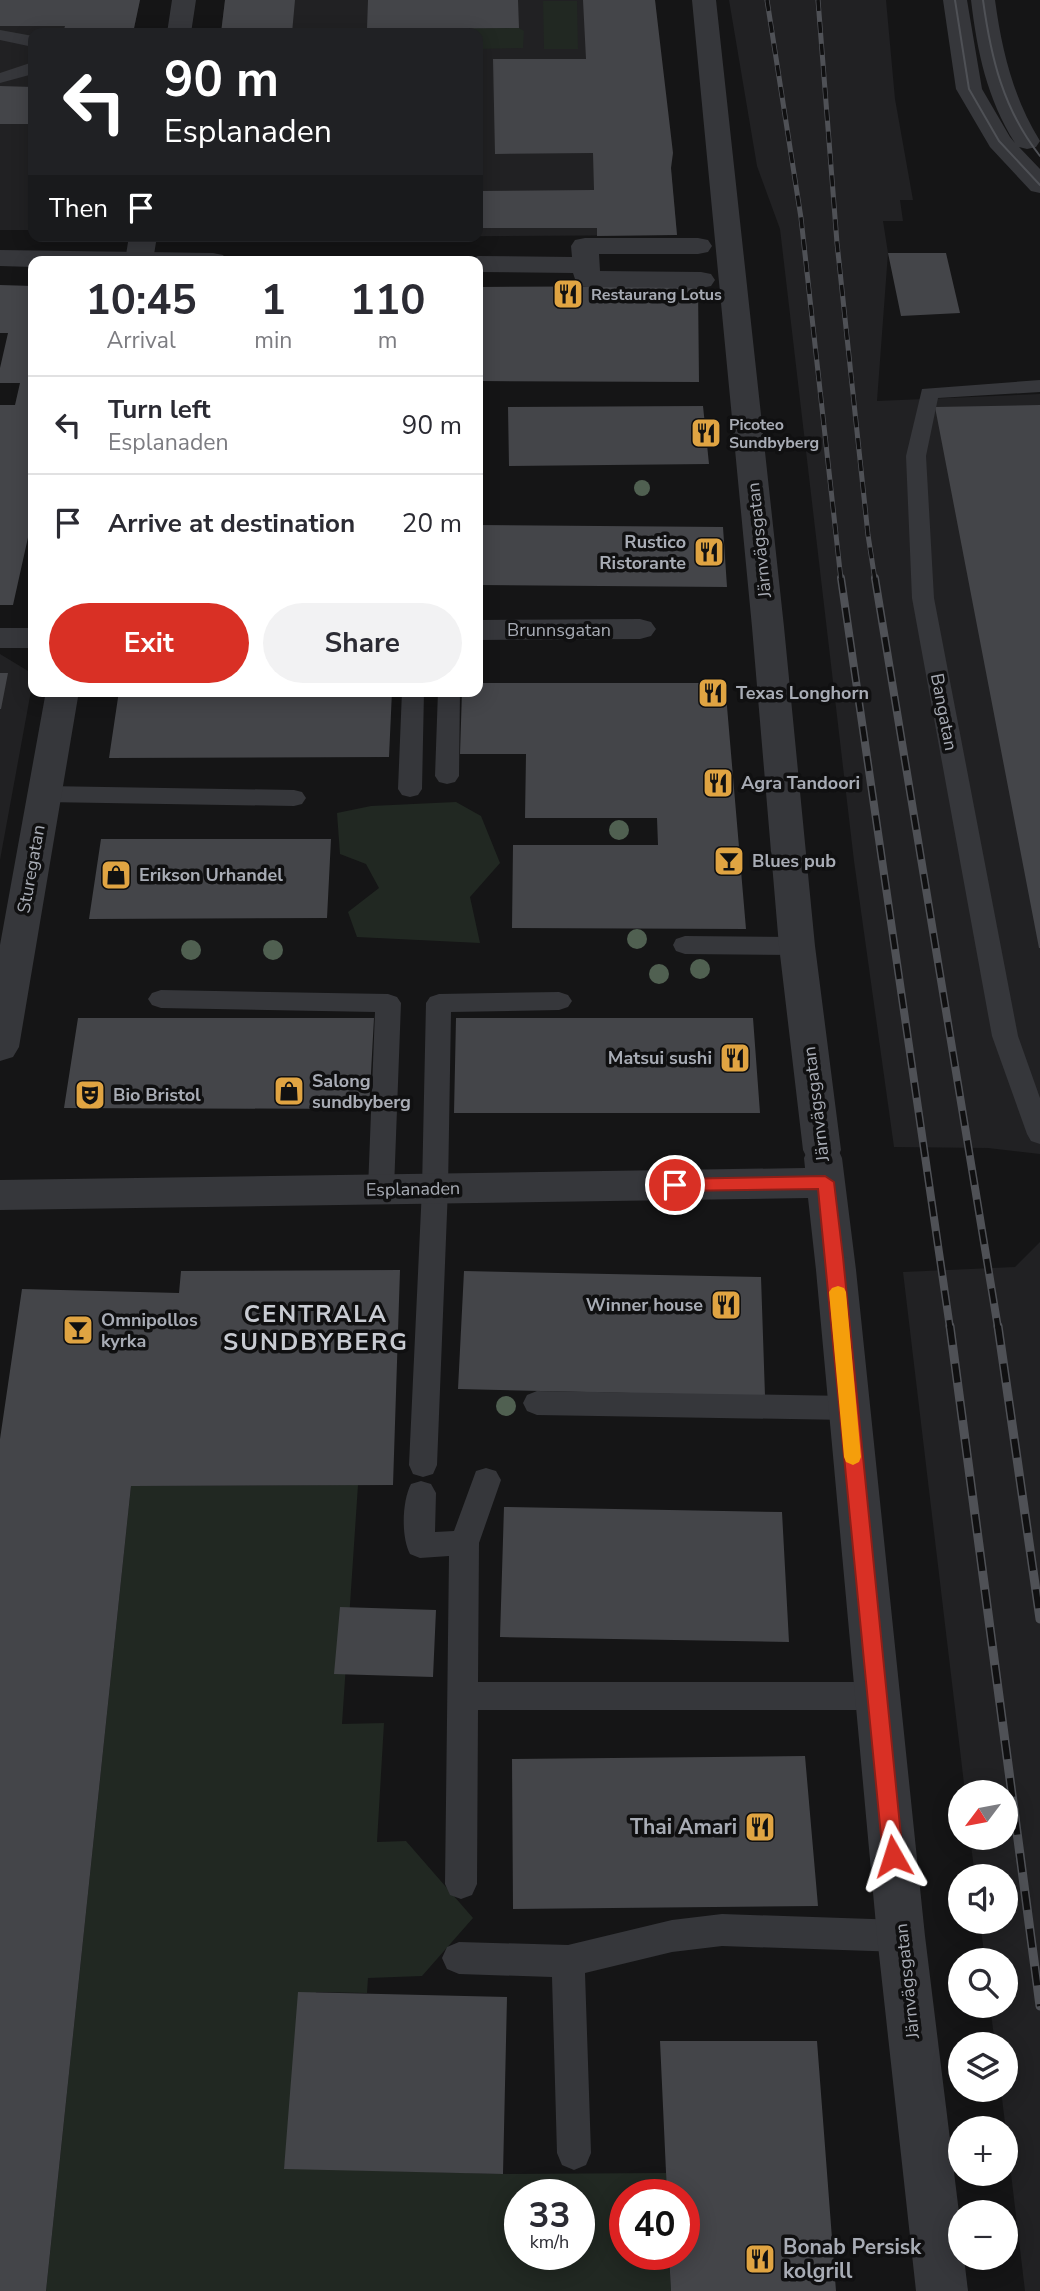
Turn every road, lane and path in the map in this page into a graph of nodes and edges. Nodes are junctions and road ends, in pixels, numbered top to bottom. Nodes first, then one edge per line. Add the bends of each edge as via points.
1 (184, 0) edge
2 (704, 0) edge
3 (955, 0) edge
4 (983, 0) edge
5 (180, 28) edge
6 (0, 35) edge
7 (28, 40) edge
8 (28, 70) edge
9 (0, 78) edge
10 (1040, 156) edge
11 (1040, 185) edge
12 (698, 246) dead end
13 (140, 252) edge
14 (47, 256) edge
15 (172, 256) edge
16 (28, 257) edge
17 (0, 258) edge
18 (483, 264) edge
19 (585, 265) junction
20 (701, 280) dead end
21 (1040, 386) edge
22 (640, 629) dead end
23 (483, 630) edge
24 (0, 638) edge
25 (28, 638) edge
26 (62, 697) edge
27 (413, 697) edge
28 (449, 697) edge
29 (447, 776) dead end
30 (410, 789) dead end
31 (45, 794) junction
32 (294, 798) dead end
33 (685, 945) dead end
34 (797, 946) junction
35 (161, 999) dead end
36 (559, 1002) dead end
37 (0, 1047) edge
38 (1040, 1134) edge
39 (824, 1166) junction
40 (435, 1188) junction
41 (381, 1189) junction
42 (0, 1195) edge
43 (537, 1403) dead end
44 (848, 1408) junction
45 (486, 1480) dead end
46 (464, 1543) junction
47 (462, 1696) junction
48 (877, 1696) junction
49 (461, 1884) dead end
50 (901, 1936) junction
51 (459, 1958) dead end
52 (568, 1961) junction
53 (574, 2153) dead end
54 (942, 2291) edge

1 - 5 street
2 - 34 street, Järnvägsgatan
3 - 11 street via 969,89 999,141
4 - 10 street via 1005,103
6 - 7 lane
8 - 9 lane
12 - 19 street via 585,246
13 - 14 street
13 - 15 street
16 - 17 street
18 - 19 street
19 - 20 street via 587,279
21 - 38 lane, Bangatan via 929,393 916,456 925,611 1005,1036
22 - 23 street, Brunnsgatan
24 - 25 street
26 - 31 street, Sturegatan
27 - 30 lane
28 - 29 lane
31 - 32 lane
31 - 37 street, Sturegatan
33 - 34 lane
34 - 39 street, Järnvägsgatan
35 - 41 lane via 388,1003
36 - 40 lane via 439,1003
39 - 40 street, Esplanaden
39 - 44 street, Järnvägsgatan
40 - 41 street, Esplanaden
40 - 46 lane via 420,1545
41 - 42 street, Esplanaden
43 - 44 lane
44 - 48 street, Järnvägsgatan
45 - 46 lane
46 - 47 lane
47 - 48 lane
47 - 49 lane
48 - 50 street, Järnvägsgatan
50 - 52 lane via 722,1930 672,1936
50 - 54 street, Järnvägsgatan
51 - 52 lane
52 - 53 lane

